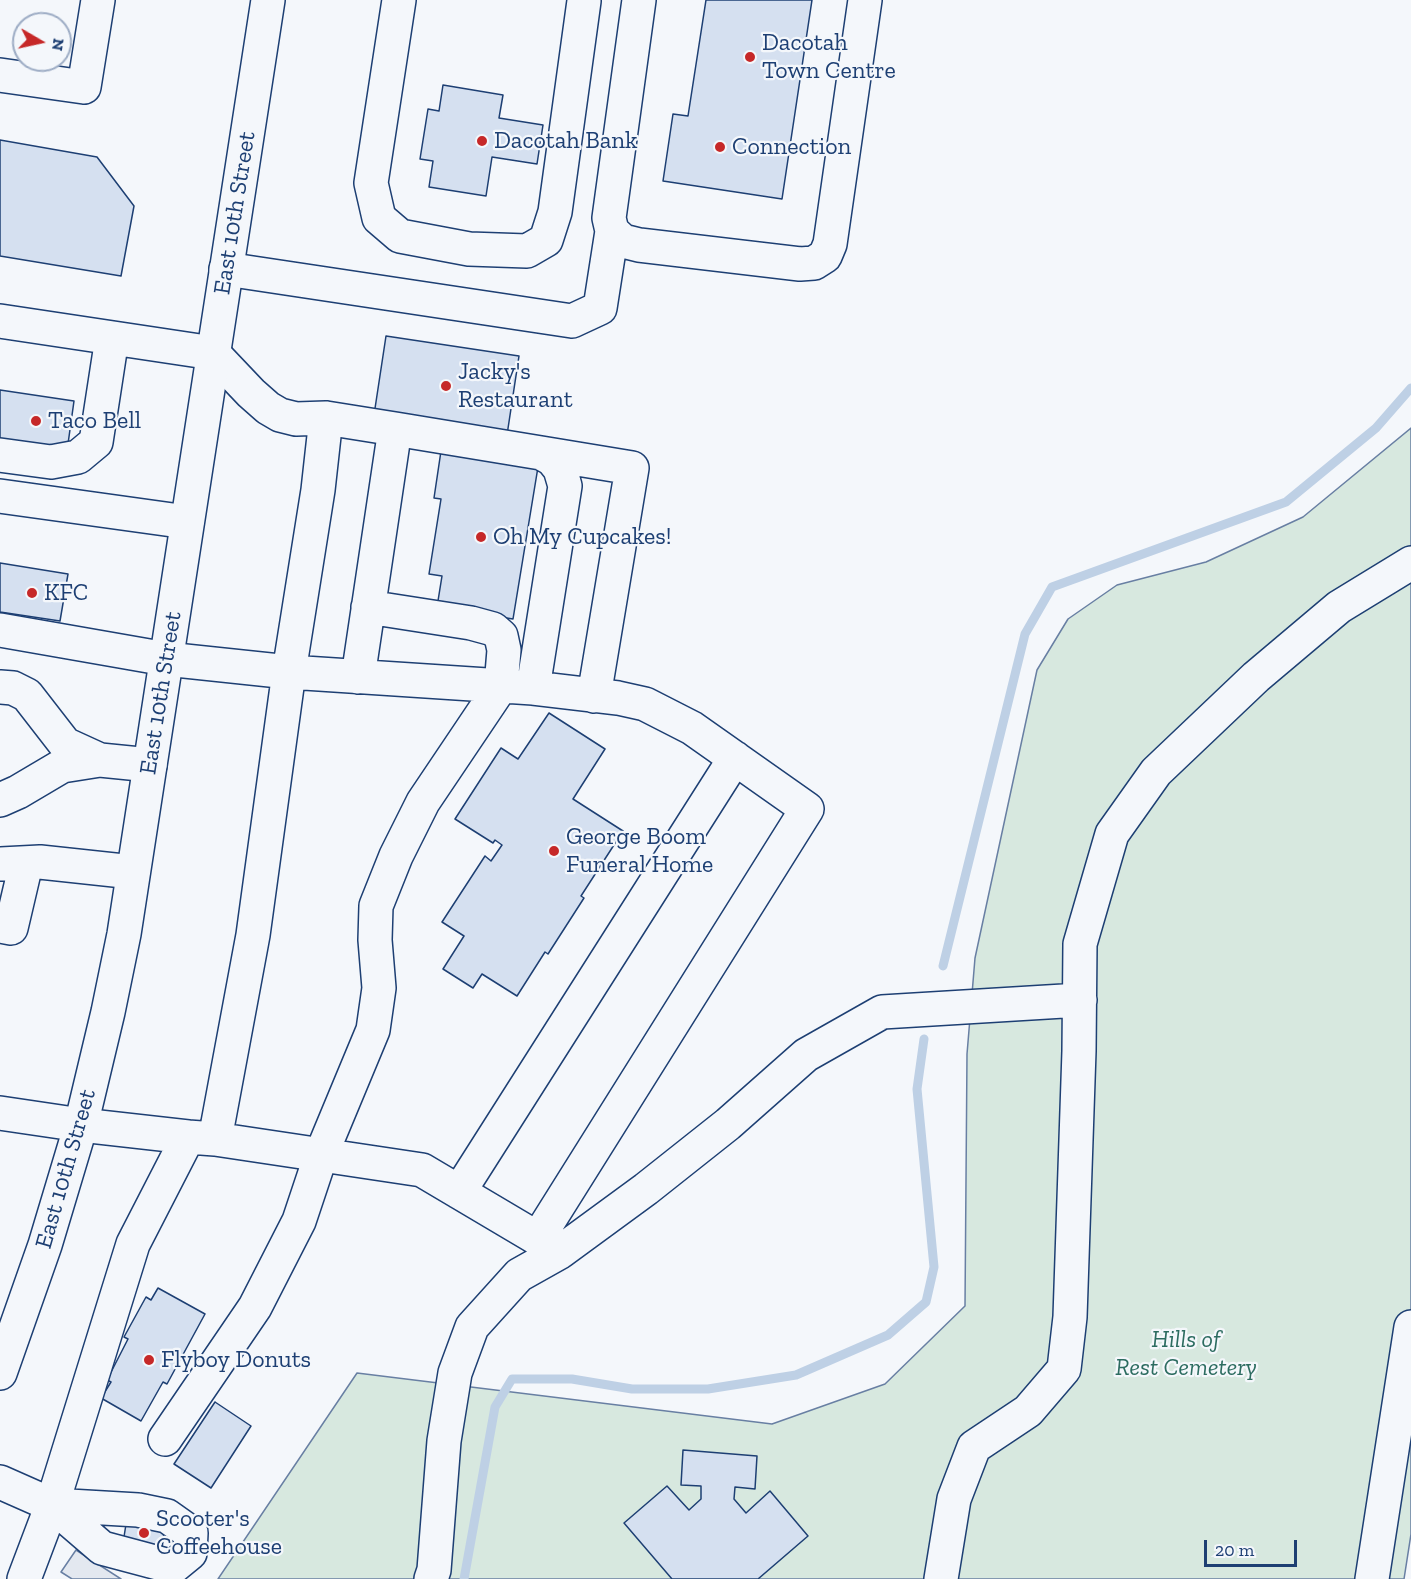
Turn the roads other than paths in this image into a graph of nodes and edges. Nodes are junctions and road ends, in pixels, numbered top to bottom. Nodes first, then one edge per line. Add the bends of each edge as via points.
1 (98, 0) edge
2 (268, 0) edge
3 (399, 0) edge
4 (582, 0) edge
5 (865, 0) edge
6 (638, 4) edge
7 (0, 75) edge
8 (612, 231) junction
9 (226, 269) junction
10 (0, 321) edge
11 (112, 338) junction
12 (213, 354) junction
13 (326, 418) junction
14 (395, 429) junction
15 (541, 453) junction
16 (0, 455) edge
17 (0, 496) edge
18 (187, 522) junction
19 (1411, 563) edge
20 (368, 608) junction
21 (0, 630) edge
22 (166, 660) junction
23 (289, 672) junction
24 (358, 677) junction
25 (501, 686) junction
26 (0, 687) edge
27 (533, 688) junction
28 (594, 696) junction
29 (735, 758) junction
30 (100, 760) junction
31 (150, 765) junction
32 (0, 800) edge
33 (13, 864) edge
34 (133, 872) junction
35 (0, 926) edge
36 (1080, 1000) junction
37 (0, 1113) edge
38 (81, 1125) junction
39 (202, 1138) junction
40 (321, 1155) junction
41 (459, 1192) junction
42 (549, 1245) junction
43 (1411, 1327) edge
44 (0, 1373) edge
45 (165, 1439) dead end
46 (0, 1482) edge
47 (52, 1505) junction
48 (25, 1578) edge
49 (431, 1579) edge
50 (941, 1579) edge
51 (1372, 1579) edge

1 - 7 main road via 84,87
2 - 9 main road, East 10th Street
3 - 4 main road via 371,183 379,218 400,236 469,249 527,251 546,240 555,212
4 - 6 main road
5 - 8 main road via 830,244 825,256 814,263 800,264 639,246 623,241
6 - 8 main road via 609,218
8 - 9 main road via 600,308 572,321
9 - 12 main road, East 10th Street
10 - 11 main road
11 - 12 main road
11 - 16 main road via 96,442 78,457 51,462
12 - 13 main road via 274,412 296,419
12 - 18 main road, East 10th Street
13 - 14 main road
13 - 23 main road
14 - 15 main road
14 - 20 main road
15 - 27 main road via 560,469 565,486
15 - 28 main road via 632,468
17 - 18 main road
18 - 22 main road, East 10th Street
19 - 36 main road via 1339,607 1256,677 1156,772 1112,834 1080,944
20 - 24 main road
20 - 25 main road via 493,629 501,636 504,650
21 - 22 main road
22 - 23 main road
22 - 31 main road, East 10th Street
23 - 24 main road
23 - 39 main road via 254,935
24 - 25 main road
25 - 27 main road
25 - 40 main road via 423,802 376,906 379,988 373,1030
26 - 30 main road via 27,695 65,744
27 - 28 main road
28 - 29 main road via 645,704 692,728
29 - 41 main road
29 - 42 main road via 807,809
30 - 31 main road
30 - 32 main road via 62,766
31 - 34 main road, East 10th Street
33 - 34 main road via 39,862
33 - 35 main road via 11,928
34 - 38 main road, East 10th Street via 108,1012
36 - 42 main road via 882,1012 806,1055 646,1189
36 - 50 main road via 1070,1317 1064,1369 1028,1411 974,1447 954,1499
37 - 38 main road
38 - 39 main road
38 - 44 main road, East 10th Street via 45,1245
39 - 40 main road
39 - 47 main road via 133,1244
40 - 41 main road via 422,1170
40 - 45 main road via 299,1221 255,1307
41 - 42 main road
42 - 49 main road via 472,1327 454,1373
43 - 51 main road
46 - 47 main road
47 - 48 main road

